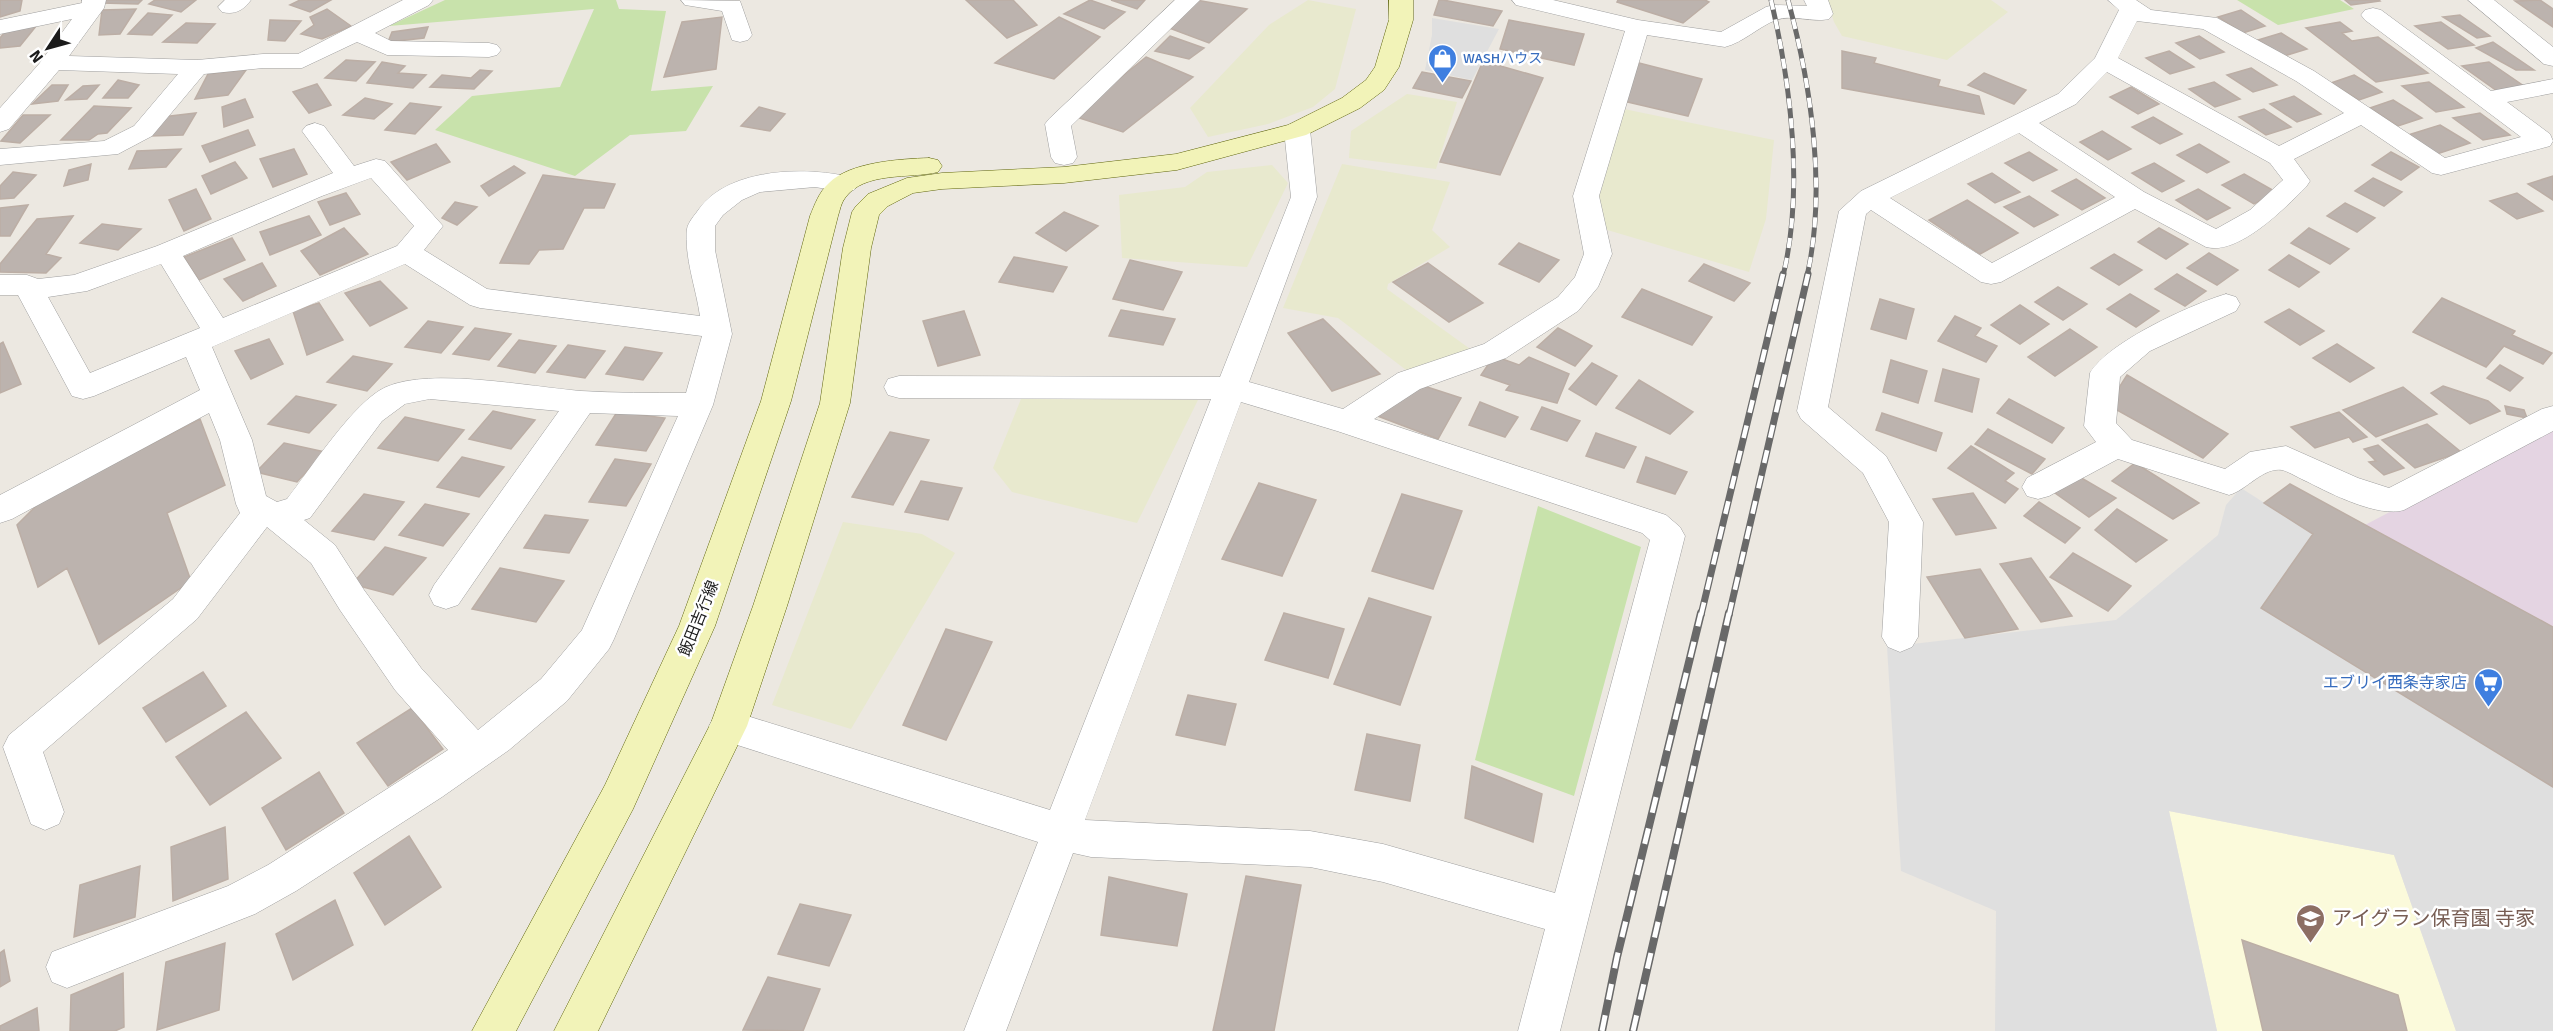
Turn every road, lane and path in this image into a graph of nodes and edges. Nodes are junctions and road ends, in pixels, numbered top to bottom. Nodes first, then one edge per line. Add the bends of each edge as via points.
1 (421, 0) edge
2 (693, 0) edge
3 (1188, 0) edge
4 (1401, 0) edge
5 (1524, 0) edge
6 (1816, 0) edge
7 (2480, 0) edge
8 (92, 4) edge
9 (2126, 4) edge
10 (2373, 15) dead end
11 (0, 27) edge
12 (1638, 27) junction
13 (356, 33) junction
14 (740, 35) dead end
15 (2547, 49) edge
16 (489, 50) dead end
17 (2105, 61) junction
18 (52, 63) junction
19 (197, 67) junction
20 (2553, 87) edge
21 (2486, 99) junction
22 (2362, 114) junction
23 (2020, 122) junction
24 (0, 124) edge
25 (1297, 130) junction
26 (315, 131) dead end
27 (1231, 147) junction
28 (0, 157) edge
29 (2279, 157) junction
30 (1064, 158) junction
31 (349, 177) junction
32 (854, 180) junction
33 (1870, 198) junction
34 (2135, 198) junction
35 (866, 212) junction
36 (167, 252) junction
37 (408, 252) junction
38 (0, 285) edge
39 (31, 290) junction
40 (2226, 304) dead end
41 (716, 328) junction
42 (206, 337) junction
43 (899, 387) dead end
44 (1232, 388) junction
45 (218, 394) junction
46 (582, 402) junction
47 (698, 405) junction
48 (2553, 417) edge
49 (1347, 422) junction
50 (2118, 445) junction
51 (2038, 487) dead end
52 (0, 510) edge
53 (269, 512) junction
54 (446, 595) dead end
55 (1900, 637) dead end
56 (728, 726) junction
57 (474, 752) junction
58 (45, 812) dead end
59 (1062, 832) junction
60 (1569, 917) junction
61 (67, 967) dead end
62 (493, 1031) edge
63 (575, 1031) edge
64 (985, 1031) edge
65 (1539, 1031) edge

1 - 13 street
2 - 14 street via 732,6
3 - 30 street via 1058,124
4 - 25 main road via 1401,20 1387,67 1375,85 1351,103
5 - 12 street
6 - 12 street via 1821,14 1774,12 1725,40
7 - 15 street
8 - 11 street
8 - 18 street
9 - 17 street
9 - 22 street via 2145,16 2209,23 2305,76
10 - 21 street
12 - 49 street via 1586,196 1598,254 1588,280 1568,304 1495,351 1409,381
13 - 16 street via 387,48
13 - 19 street via 302,61
17 - 23 street via 2067,99
17 - 29 street
18 - 19 street
18 - 24 street
19 - 28 street via 142,131 109,148
20 - 21 street
21 - 22 street via 2541,140 2441,167
22 - 29 street
23 - 33 street
23 - 34 street
25 - 27 main road
25 - 44 street via 1304,197
26 - 31 street
27 - 30 main road
27 - 35 main road via 1178,162 907,186 878,200
29 - 34 street via 2297,181 2260,216 2216,241
30 - 32 main road via 911,167
31 - 36 street
31 - 37 street via 376,167 429,226
32 - 35 street
32 - 41 street via 755,184 713,209 701,226 701,250
32 - 62 main road, 飯田吉行線 via 833,194 824,216 776,401 697,626 619,797
33 - 34 street via 1991,275
33 - 55 street via 1853,211 1812,411 1875,465 1906,522
35 - 56 main road via 857,248 835,403
36 - 39 street via 77,284
36 - 42 street
37 - 41 street via 480,298
37 - 42 street
38 - 39 street via 27,285
39 - 42 street via 83,388
40 - 50 street via 2140,344 2105,373 2100,426
41 - 47 street
42 - 45 street
43 - 44 street
44 - 49 street
44 - 59 street
45 - 52 street
45 - 53 street via 236,440 252,504
46 - 47 street
46 - 53 street via 430,388 396,395 371,413 298,509
46 - 54 street
47 - 57 street via 596,639 554,690
48 - 50 street via 2392,501 2347,487 2286,458 2261,460 2229,483
49 - 60 street via 1654,524 1668,536
50 - 51 street
53 - 57 street via 323,554 408,679
53 - 58 street via 185,609 22,747
56 - 59 street
56 - 63 main road
57 - 61 street via 282,878 241,900
59 - 60 street via 1091,839 1310,849 1383,863
59 - 64 street
60 - 65 street

